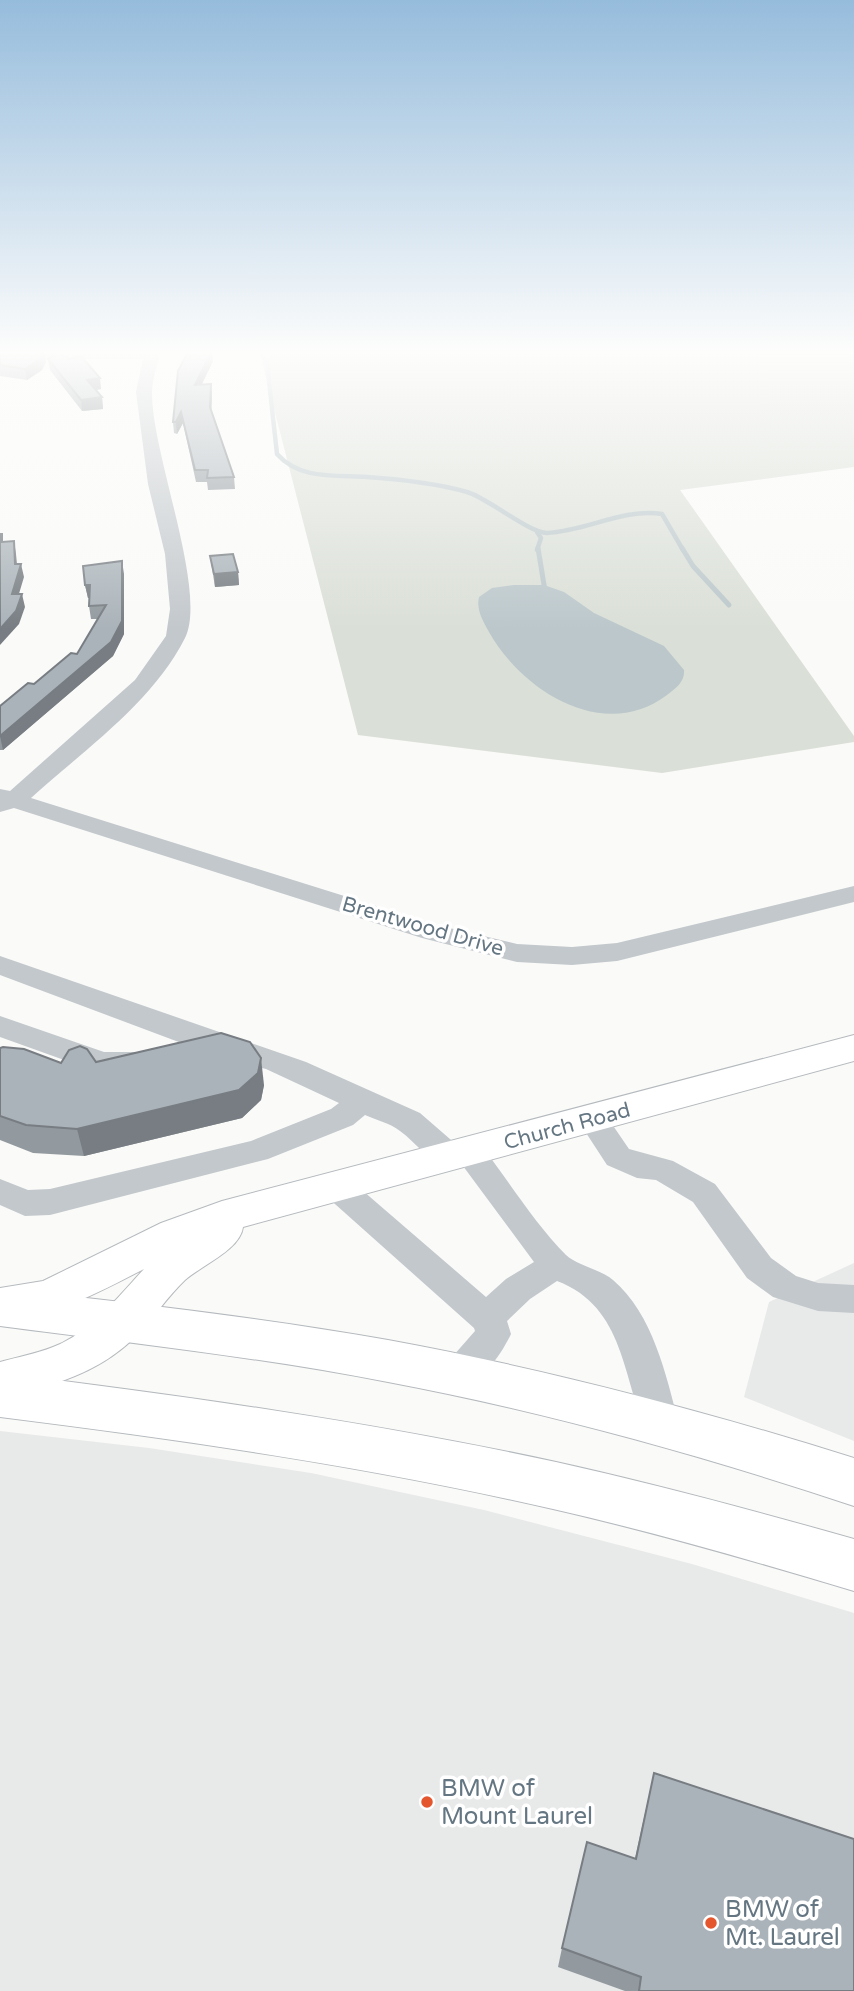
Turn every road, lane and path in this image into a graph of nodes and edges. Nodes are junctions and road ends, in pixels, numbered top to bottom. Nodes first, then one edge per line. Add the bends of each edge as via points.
1 (151, 443) edge
2 (4, 806) edge
3 (854, 894) edge
4 (0, 965) edge
5 (0, 1026) edge
6 (230, 1048) junction
7 (854, 1048) edge
8 (362, 1101) junction
9 (592, 1119) junction
10 (461, 1156) junction
11 (337, 1187) junction
12 (0, 1191) edge
13 (279, 1201) junction
14 (556, 1267) junction
15 (854, 1299) edge
16 (0, 1307) edge
17 (488, 1319) junction
18 (122, 1322) junction
19 (459, 1376) junction
20 (0, 1381) edge
21 (0, 1395) edge
22 (661, 1424) junction
23 (854, 1482) edge
24 (854, 1565) edge

1 - 2 street via 175,554 180,609 176,636 143,685
2 - 3 street, Brentwood Drive via 431,932 517,953 572,956 617,952
4 - 6 street
5 - 6 street via 102,1063 146,1062 189,1050
6 - 8 street via 316,1078
7 - 9 main road, Church Road
8 - 10 street via 409,1121
8 - 12 street via 342,1117 257,1151 50,1202 25,1203
9 - 10 main road, Church Road
9 - 15 street via 618,1157 671,1172 704,1193 759,1268 785,1287 818,1297
10 - 11 main road, Church Road
10 - 14 street
11 - 13 main road, Church Road
11 - 17 street
13 - 16 main road, Church Road via 174,1234 57,1294
13 - 18 main road, Church Road via 234,1222 189,1253
14 - 17 street via 504,1299
14 - 22 street via 582,1276 623,1312
16 - 18 highway
17 - 19 street via 494,1334
18 - 19 highway via 386,1360
18 - 20 main road, Church Road via 65,1363
19 - 22 highway
21 - 24 highway via 142,1413 454,1464 598,1496
22 - 23 highway

